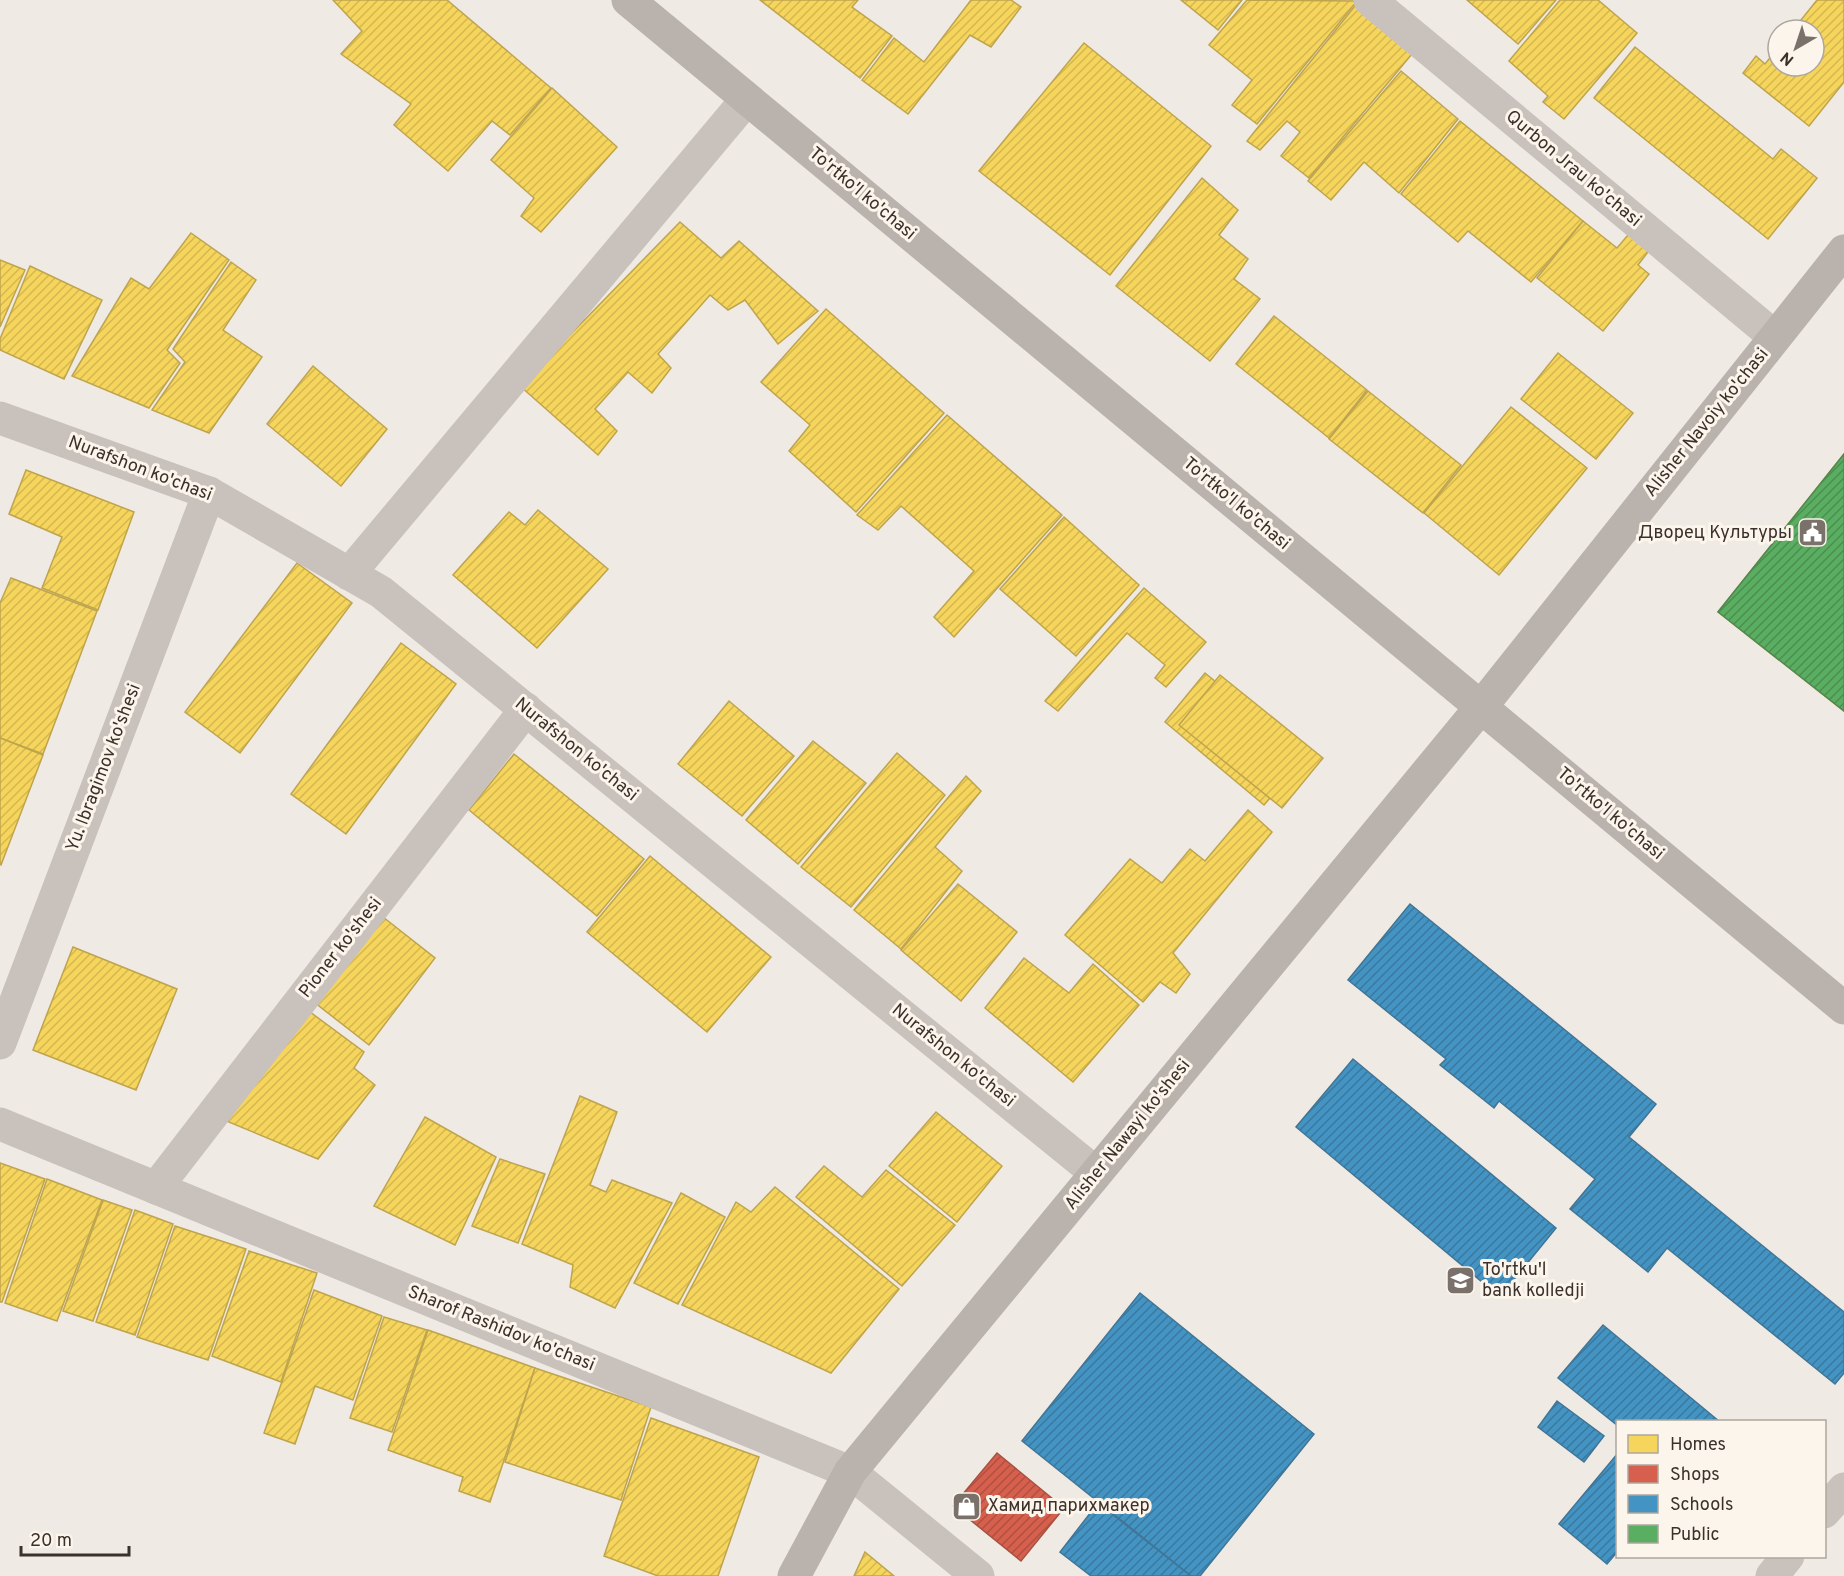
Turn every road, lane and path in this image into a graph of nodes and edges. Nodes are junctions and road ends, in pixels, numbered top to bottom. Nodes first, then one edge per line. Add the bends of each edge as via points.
1 (628, 0) edge
2 (1370, 0) edge
3 (747, 99) junction
4 (1844, 251) edge
5 (1775, 337) junction
6 (0, 418) edge
7 (209, 493) junction
8 (349, 574) junction
9 (1481, 707) junction
10 (526, 709) junction
11 (1844, 1008) edge
12 (0, 1043) edge
13 (0, 1124) edge
14 (1096, 1173) junction
15 (156, 1188) junction
16 (850, 1472) junction
17 (1844, 1489) edge
18 (1826, 1510) edge
19 (1787, 1558) edge
20 (794, 1576) edge
21 (978, 1576) edge
22 (1772, 1576) edge

1 - 3 street, To'rtko'l ko'chasi
2 - 5 street, Qurbon Jrau ko'chasi
3 - 8 street
3 - 9 street, To'rtko'l ko'chasi
4 - 5 street, Alisher Navoiy ko'chasi
5 - 9 street, Alisher Navoiy ko'chasi
6 - 7 street, Nurafshon ko'chasi
7 - 8 street, Nurafshon ko'chasi
7 - 12 street, Yu. Ibragimov ko'shesi
8 - 10 street, Nurafshon ko'chasi via 381,592
9 - 11 street, To'rtko'l ko'chasi
9 - 14 street, Alisher Nawayi ko'shesi
10 - 14 street, Nurafshon ko'chasi
10 - 15 street, Pioner ko'shesi
13 - 15 street, Sharof Rashidov ko'chasi
14 - 16 street, Alisher Nawayi ko'shesi
15 - 16 street, Sharof Rashidov ko'chasi
16 - 20 street, Alisher Nawayi ko'shesi
16 - 21 street, Sharof Rashidov ko'chasi
17 - 18 street
19 - 22 street

